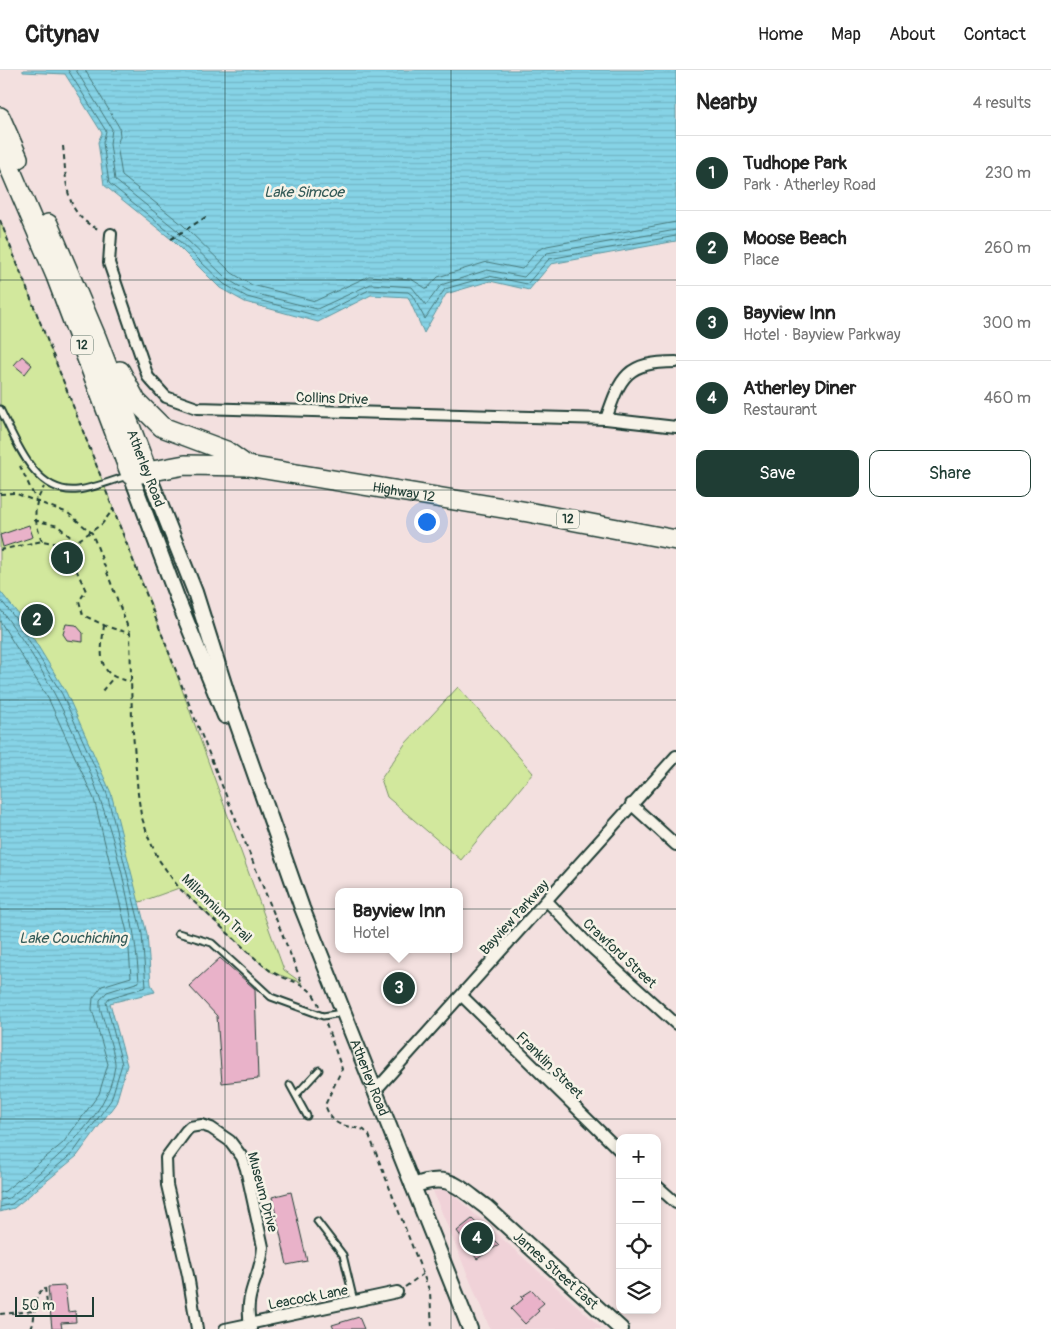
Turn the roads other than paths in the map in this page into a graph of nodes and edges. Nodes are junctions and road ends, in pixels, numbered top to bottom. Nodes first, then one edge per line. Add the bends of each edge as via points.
1 (0, 117) edge
2 (0, 145) edge
3 (111, 234) road end
4 (75, 286) junction
5 (676, 362) edge
6 (0, 409) edge
7 (606, 419) junction
8 (676, 427) edge
9 (248, 466) junction
10 (139, 473) junction
11 (676, 540) edge
12 (676, 756) edge
13 (631, 804) junction
14 (676, 845) edge
15 (548, 901) junction
16 (178, 933) dead end
17 (462, 996) junction
18 (343, 1013) junction
19 (676, 1024) edge
20 (319, 1070) dead end
21 (290, 1085) dead end
22 (375, 1091) junction
23 (296, 1095) junction
24 (307, 1116) dead end
25 (616, 1147) edge
26 (413, 1186) junction
27 (661, 1190) edge
28 (676, 1203) edge
29 (316, 1221) dead end
30 (397, 1292) road end
31 (354, 1302) junction
32 (250, 1326) edge
33 (197, 1329) edge
34 (225, 1329) edge
35 (470, 1329) edge
36 (621, 1329) edge

1 - 4 highway, Atherley Road / 12
2 - 10 highway, Atherley Road / 12
3 - 7 street, Collins Drive via 109,263 148,377 166,397 197,408
4 - 9 highway via 128,388 152,419 175,432 226,451
4 - 10 highway, Atherley Road / 12
5 - 7 street via 660,362 632,369 618,386
6 - 10 lane via 21,451 46,483 78,490
7 - 8 street, Collins Drive
9 - 10 highway, Highway 12 / 12 via 185,465
9 - 11 highway, Highway 12 / 12
10 - 18 main road, Atherley Road via 195,592 272,826
12 - 13 street, Bayview Parkway
13 - 14 street
13 - 15 street, Bayview Parkway
15 - 17 street, Bayview Parkway
15 - 19 street, Crawford Street via 590,946
16 - 18 lane via 212,943 270,997 323,1016
17 - 22 street, Bayview Parkway
17 - 25 street, Franklin Street
18 - 22 main road, Atherley Road
20 - 23 lane
21 - 23 lane
22 - 26 main road, Atherley Road
23 - 24 lane
26 - 35 main road, Atherley Road
26 - 36 main road, James Street East via 431,1179 442,1179 462,1189
27 - 28 street
29 - 31 lane via 343,1255
30 - 31 street, Leacock Lane
31 - 32 street, Leacock Lane
32 - 33 street, Museum Drive via 248,1299 263,1247 246,1169 230,1141 211,1128 196,1126 186,1131 168,1153 165,1164 166,1185 188,1275
32 - 34 street, Leacock Lane

